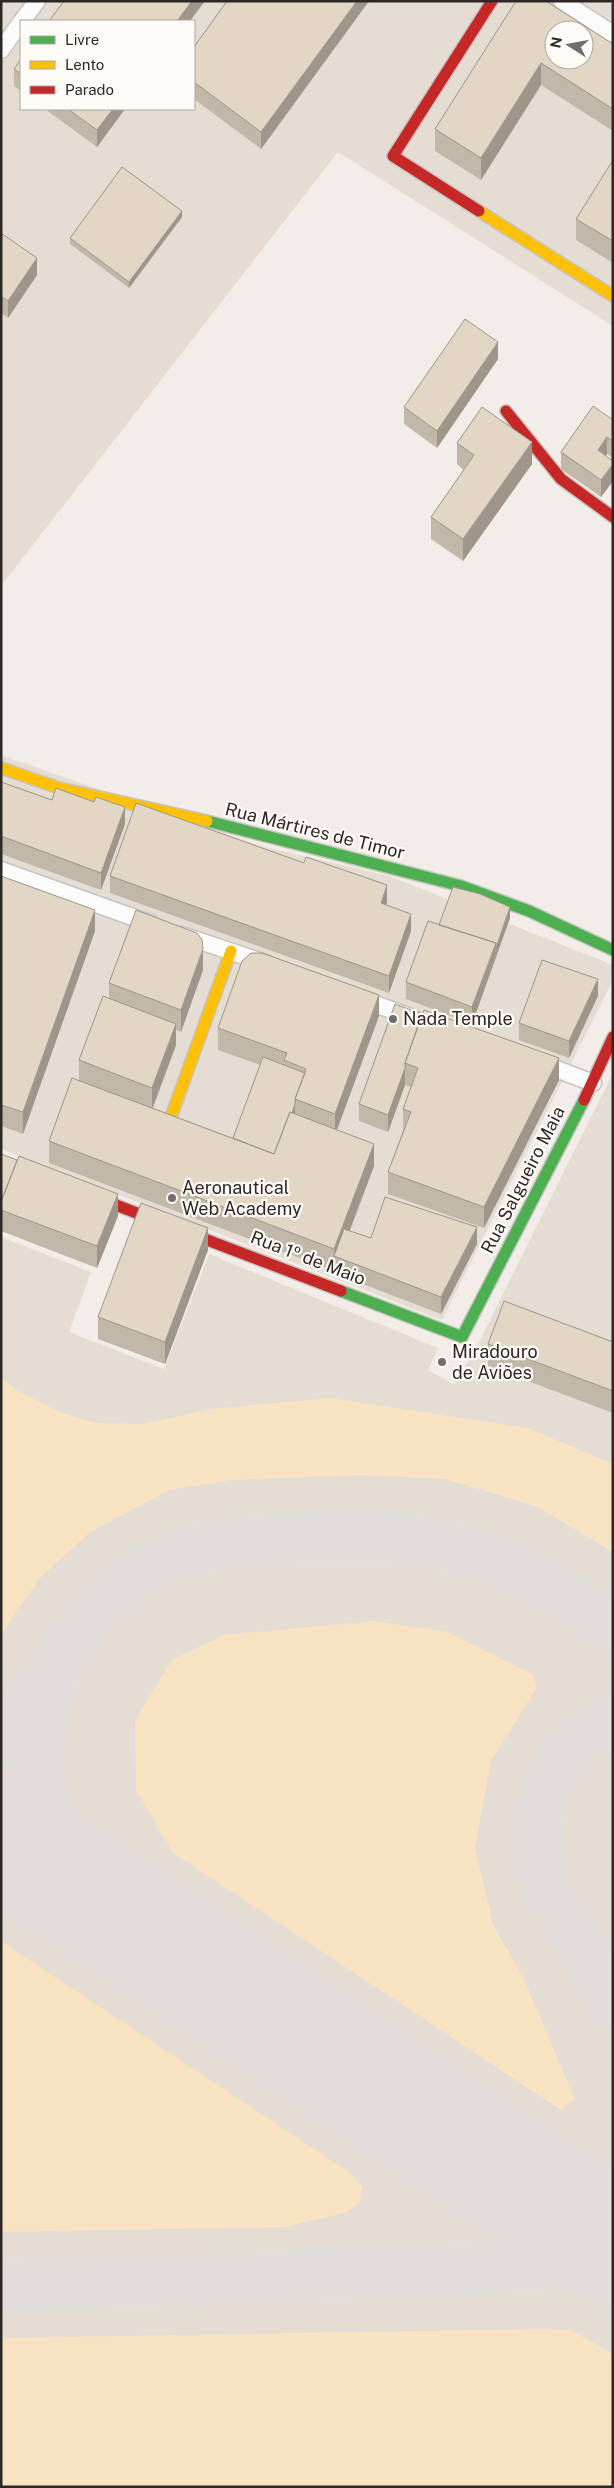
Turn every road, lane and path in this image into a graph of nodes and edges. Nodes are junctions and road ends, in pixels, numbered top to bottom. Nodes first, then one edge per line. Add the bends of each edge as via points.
1 (37, 1) edge
2 (492, 1) edge
3 (562, 1) edge
4 (23, 20) edge
5 (20, 25) edge
6 (613, 34) edge
7 (1, 50) edge
8 (613, 296) edge
9 (506, 411) dead end
10 (613, 517) edge
11 (1, 768) edge
12 (1, 870) edge
13 (613, 950) edge
14 (231, 951) junction
15 (286, 970) edge
16 (346, 993) edge
17 (426, 1022) edge
18 (613, 1037) edge
19 (524, 1057) edge
20 (593, 1083) junction
21 (171, 1117) edge
22 (78, 1191) edge
23 (462, 1337) joint

1 - 4 street
2 - 8 street via 393,156
3 - 6 street
5 - 7 street
9 - 10 street via 561,479
11 - 13 street, Rua Mártires de Timor via 59,788 150,807 461,886 529,911
12 - 14 street
14 - 15 street
14 - 21 street
16 - 17 street
18 - 20 street, Rua Salgueiro Maia
19 - 20 street
20 - 23 street, Rua Salgueiro Maia
22 - 23 street, Rua 1º de Maio

